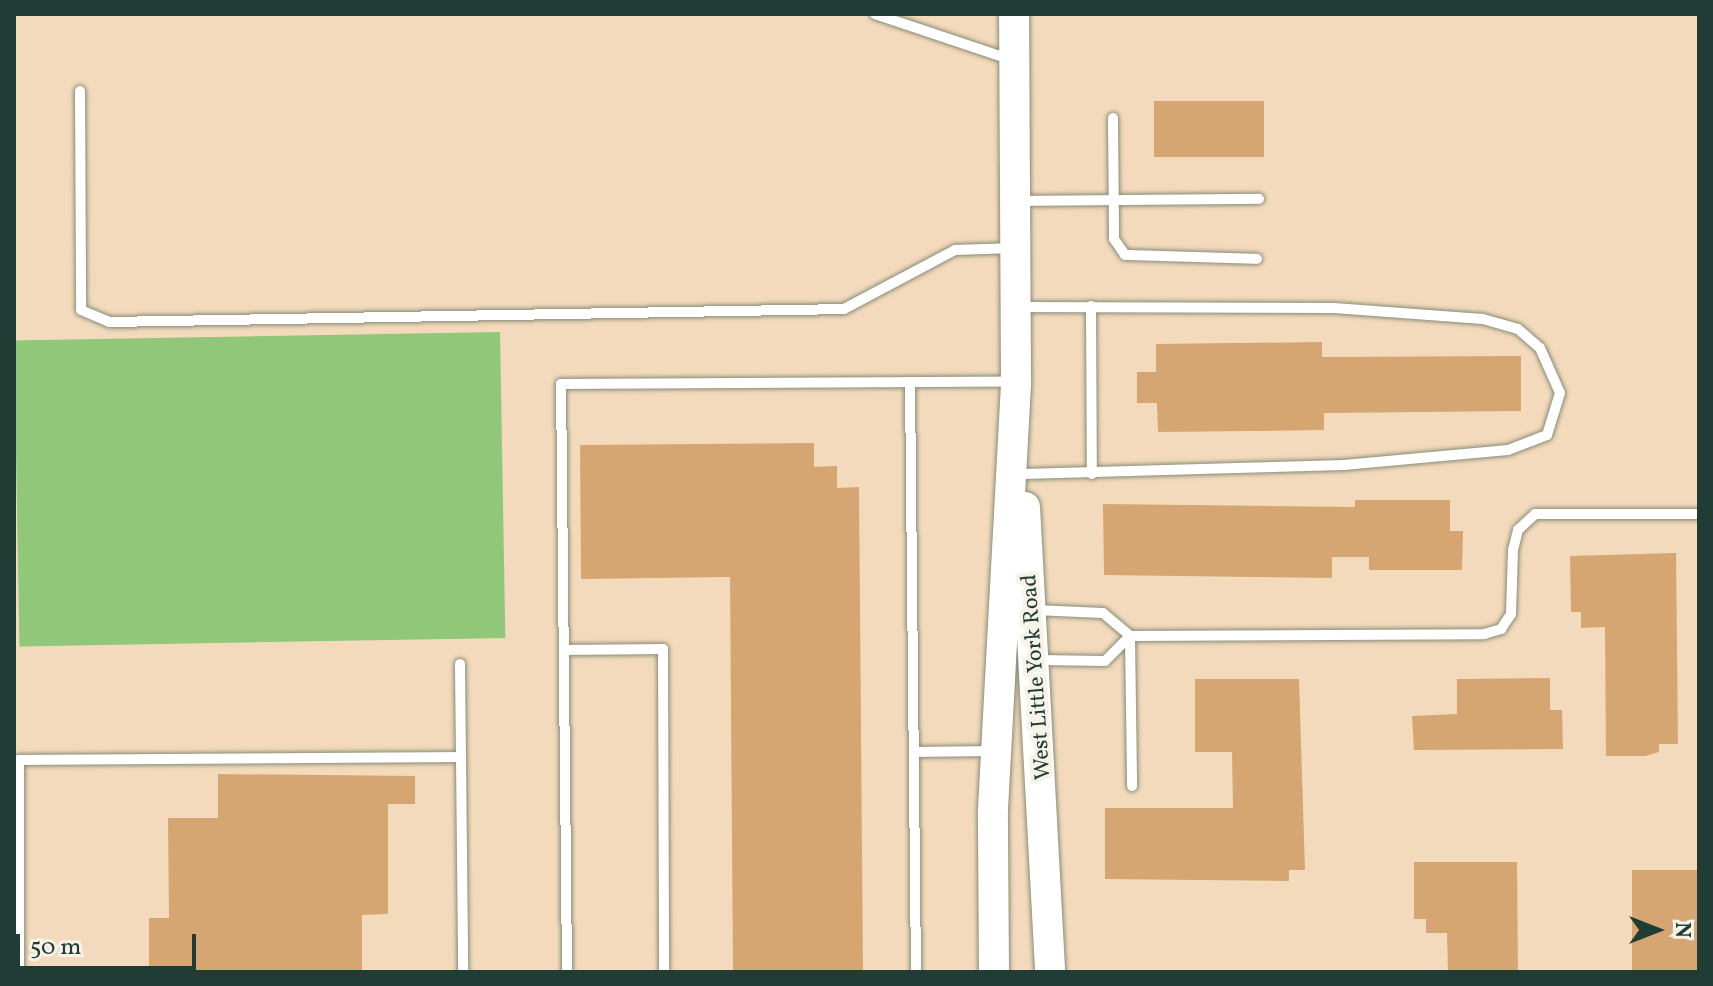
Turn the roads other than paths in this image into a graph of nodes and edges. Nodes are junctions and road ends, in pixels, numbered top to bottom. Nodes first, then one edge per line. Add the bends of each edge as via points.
1 (875, 14) edge
2 (1014, 14) edge
3 (1014, 60) junction
4 (80, 91) dead end
5 (1113, 118) dead end
6 (1259, 199) dead end
7 (1113, 200) junction
8 (1016, 201) junction
9 (1016, 248) junction
10 (1257, 259) dead end
11 (1091, 306) junction
12 (1016, 307) junction
13 (910, 382) junction
14 (1016, 382) junction
15 (1023, 474) junction
16 (1092, 474) junction
17 (1699, 514) edge
18 (1033, 610) junction
19 (1130, 636) junction
20 (564, 650) junction
21 (1036, 660) junction
22 (460, 664) dead end
23 (996, 750) junction
24 (914, 752) junction
25 (461, 757) junction
26 (1132, 786) dead end
27 (19, 972) edge
28 (463, 972) edge
29 (567, 972) edge
30 (664, 972) edge
31 (916, 972) edge
32 (994, 972) edge
33 (1050, 972) edge

1 - 3 lane
2 - 3 main road, West Little York Road
3 - 8 main road, West Little York Road
4 - 9 lane via 81,310 109,322 844,309 955,250
5 - 7 lane
6 - 7 lane
7 - 8 lane
7 - 10 lane via 1114,239 1125,255
8 - 9 main road, West Little York Road
9 - 12 main road, West Little York Road
11 - 12 lane
11 - 16 lane
11 - 16 lane via 1334,308 1483,319 1518,329 1540,348 1560,393 1547,435 1508,450 1344,465
12 - 14 main road, West Little York Road
13 - 14 lane
13 - 20 lane via 561,384
13 - 24 lane
14 - 15 main road, West Little York Road
14 - 23 main road, West Little York Road
15 - 16 lane
15 - 18 main road, West Little York Road
17 - 19 lane via 1535,514 1518,530 1513,550 1511,614 1501,629 1484,634
18 - 19 lane via 1103,613
18 - 21 main road, West Little York Road
19 - 21 lane via 1105,661
19 - 26 lane
20 - 29 lane
20 - 30 lane via 663,649
21 - 33 main road, West Little York Road
22 - 25 lane
23 - 24 lane
23 - 32 main road, West Little York Road
24 - 31 lane
25 - 27 lane via 19,760
25 - 28 lane

